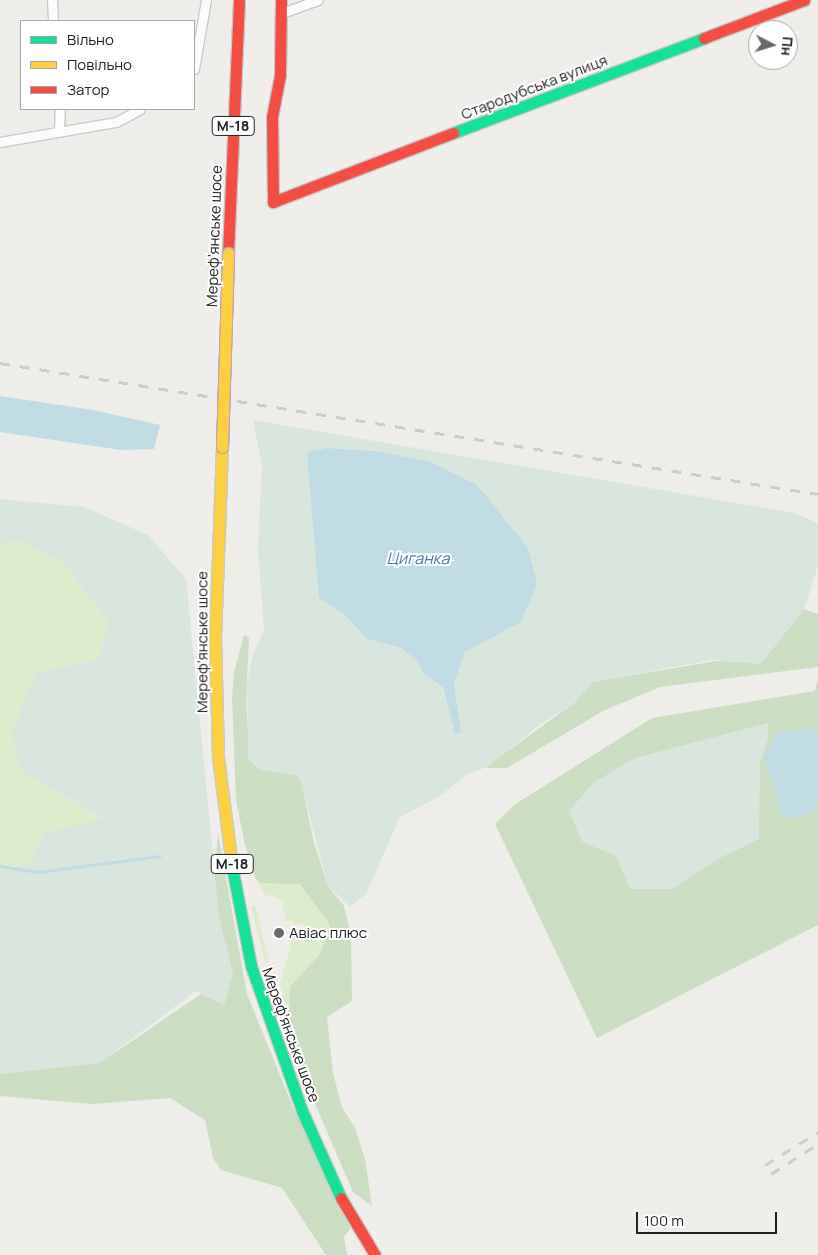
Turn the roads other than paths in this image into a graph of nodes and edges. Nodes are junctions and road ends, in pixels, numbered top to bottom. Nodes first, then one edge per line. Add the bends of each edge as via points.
1 (52, 0) edge
2 (206, 0) edge
3 (239, 0) edge
4 (281, 0) edge
5 (318, 0) edge
6 (804, 0) edge
7 (282, 13) junction
8 (53, 20) edge
9 (195, 62) edge
10 (60, 110) edge
11 (138, 110) edge
12 (59, 132) junction
13 (0, 142) edge
14 (375, 1255) edge

1 - 8 street
2 - 9 street
3 - 14 main road, Мереф’янське шосе / М-18, bridge via 215,635 218,757 230,857 251,966 302,1111 341,1197
4 - 7 main road
5 - 7 street
6 - 7 main road, Стародубська вулиця via 273,202 272,116 280,75
10 - 12 street
11 - 12 street via 116,122
12 - 13 street

